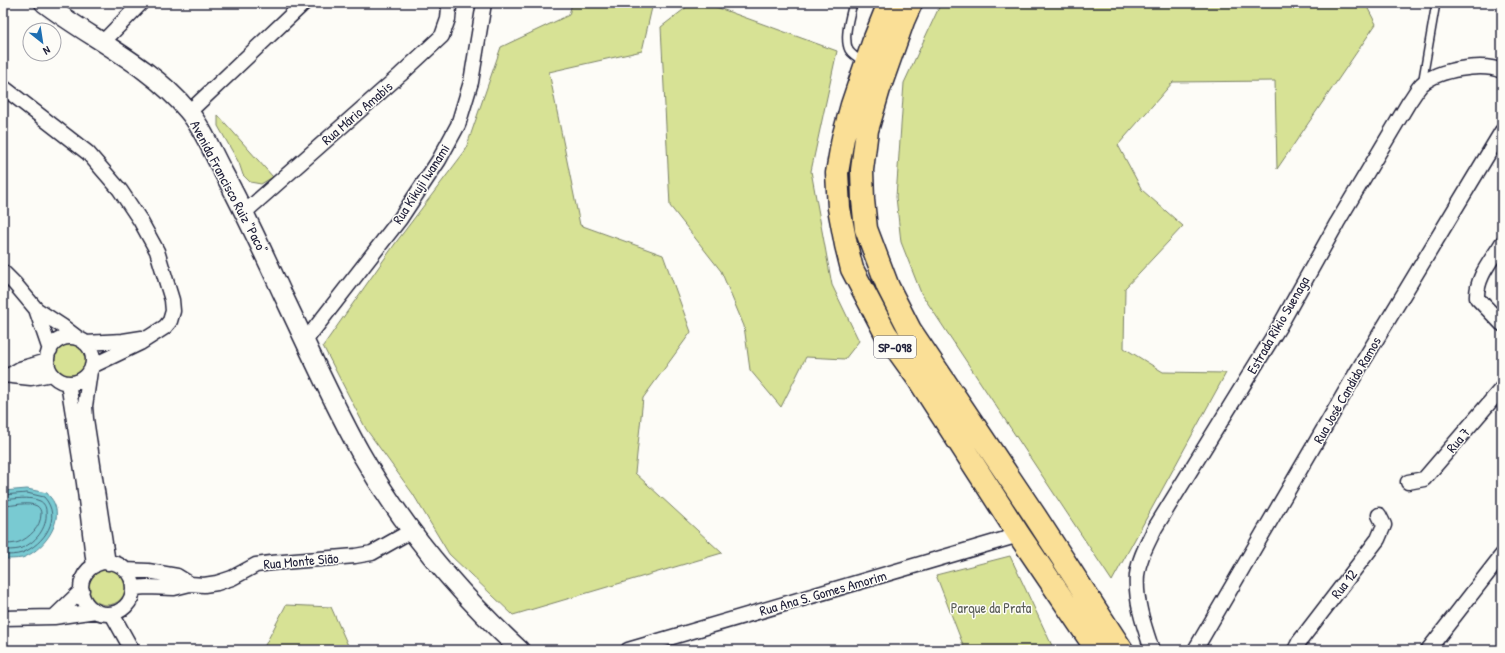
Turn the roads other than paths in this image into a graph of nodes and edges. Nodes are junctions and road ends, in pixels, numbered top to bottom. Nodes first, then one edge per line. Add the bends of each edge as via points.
1 (44, 3) edge
2 (141, 3) edge
3 (304, 3) edge
4 (448, 3) edge
5 (484, 3) edge
6 (853, 3) edge
7 (888, 3) edge
8 (911, 3) edge
9 (1436, 3) edge
10 (102, 43) junction
11 (866, 64) junction
12 (1502, 70) edge
13 (1422, 84) junction
14 (3, 87) edge
15 (189, 112) junction
16 (1502, 131) edge
17 (245, 212) junction
18 (1502, 243) edge
19 (3, 272) edge
20 (36, 309) junction
21 (1502, 324) edge
22 (152, 336) junction
23 (82, 341) junction
24 (305, 341) junction
25 (50, 362) junction
26 (91, 369) junction
27 (7, 375) edge
28 (68, 383) junction
29 (1502, 388) edge
30 (1408, 482) dead end
31 (1379, 515) dead end
32 (411, 531) junction
33 (1019, 535) junction
34 (1502, 555) edge
35 (108, 563) junction
36 (94, 566) junction
37 (125, 570) junction
38 (190, 584) junction
39 (133, 588) junction
40 (82, 590) junction
41 (96, 611) junction
42 (112, 614) junction
43 (54, 617) junction
44 (3, 618) edge
45 (132, 650) edge
46 (520, 650) edge
47 (628, 650) edge
48 (1097, 650) edge
49 (1122, 650) edge
50 (1152, 650) edge
51 (1195, 650) edge
52 (1295, 650) edge
53 (1428, 650) edge

1 - 10 street, Avenida Francisco Ruiz "Paco"
2 - 10 street
3 - 15 street
4 - 17 street, Rua Mário Amabis via 448,20 442,36
5 - 24 street, Rua Kikuji Iwanami via 471,82 458,125 439,160 400,219
6 - 11 lane via 848,21 847,43 850,52
7 - 11 main road, SP-098
8 - 49 main road, SP-098 via 879,89 867,130 862,170 866,230 888,287 910,330
9 - 13 lane
10 - 15 street, Avenida Francisco Ruiz "Paco" via 144,70
11 - 33 main road, SP-098 via 843,138 837,173 839,208 852,268 886,334 919,380
12 - 13 street, Estrada Rikio Suenaga via 1472,67 1453,70
13 - 50 street, Estrada Rikio Suenaga via 1337,223 1279,327 1155,528 1137,574 1138,602
14 - 22 street via 88,153 120,190 140,220 157,252 172,300 173,311 170,321
15 - 17 street, Avenida Francisco Ruiz "Paco"
16 - 51 street, Rua José Candido Ramos via 1358,370
17 - 24 street, Avenida Francisco Ruiz "Paco"
18 - 21 street via 1476,289 1477,298
19 - 20 street
20 - 23 street
20 - 25 street
22 - 23 street via 123,341
22 - 26 street
23 - 25 street via 64,338 57,342
23 - 26 street via 92,355
24 - 32 street, Avenida Francisco Ruiz "Paco" via 361,453
25 - 27 street
25 - 28 street via 59,380
26 - 28 street via 83,379
26 - 35 street via 85,406 86,419
28 - 36 street
29 - 30 street, Rua 7 via 1424,479
31 - 52 street, Rua 12 via 1384,525 1378,539
32 - 38 street, Rua Monte Sião via 372,553 271,562 256,565 217,583
32 - 46 street, Avenida Francisco Ruiz "Paco" via 444,571
33 - 47 street, Rua Ana S. Gomes Amorim
33 - 48 main road, SP-098
34 - 53 street
35 - 36 street
35 - 37 street
36 - 40 street via 85,576
37 - 38 street, Rua Monte Sião via 177,576
37 - 39 street
38 - 39 street, Rua Monte Sião via 174,588
39 - 42 street via 129,602
40 - 41 street via 86,602
40 - 43 street
41 - 42 street
41 - 43 street
42 - 45 street
43 - 44 street

